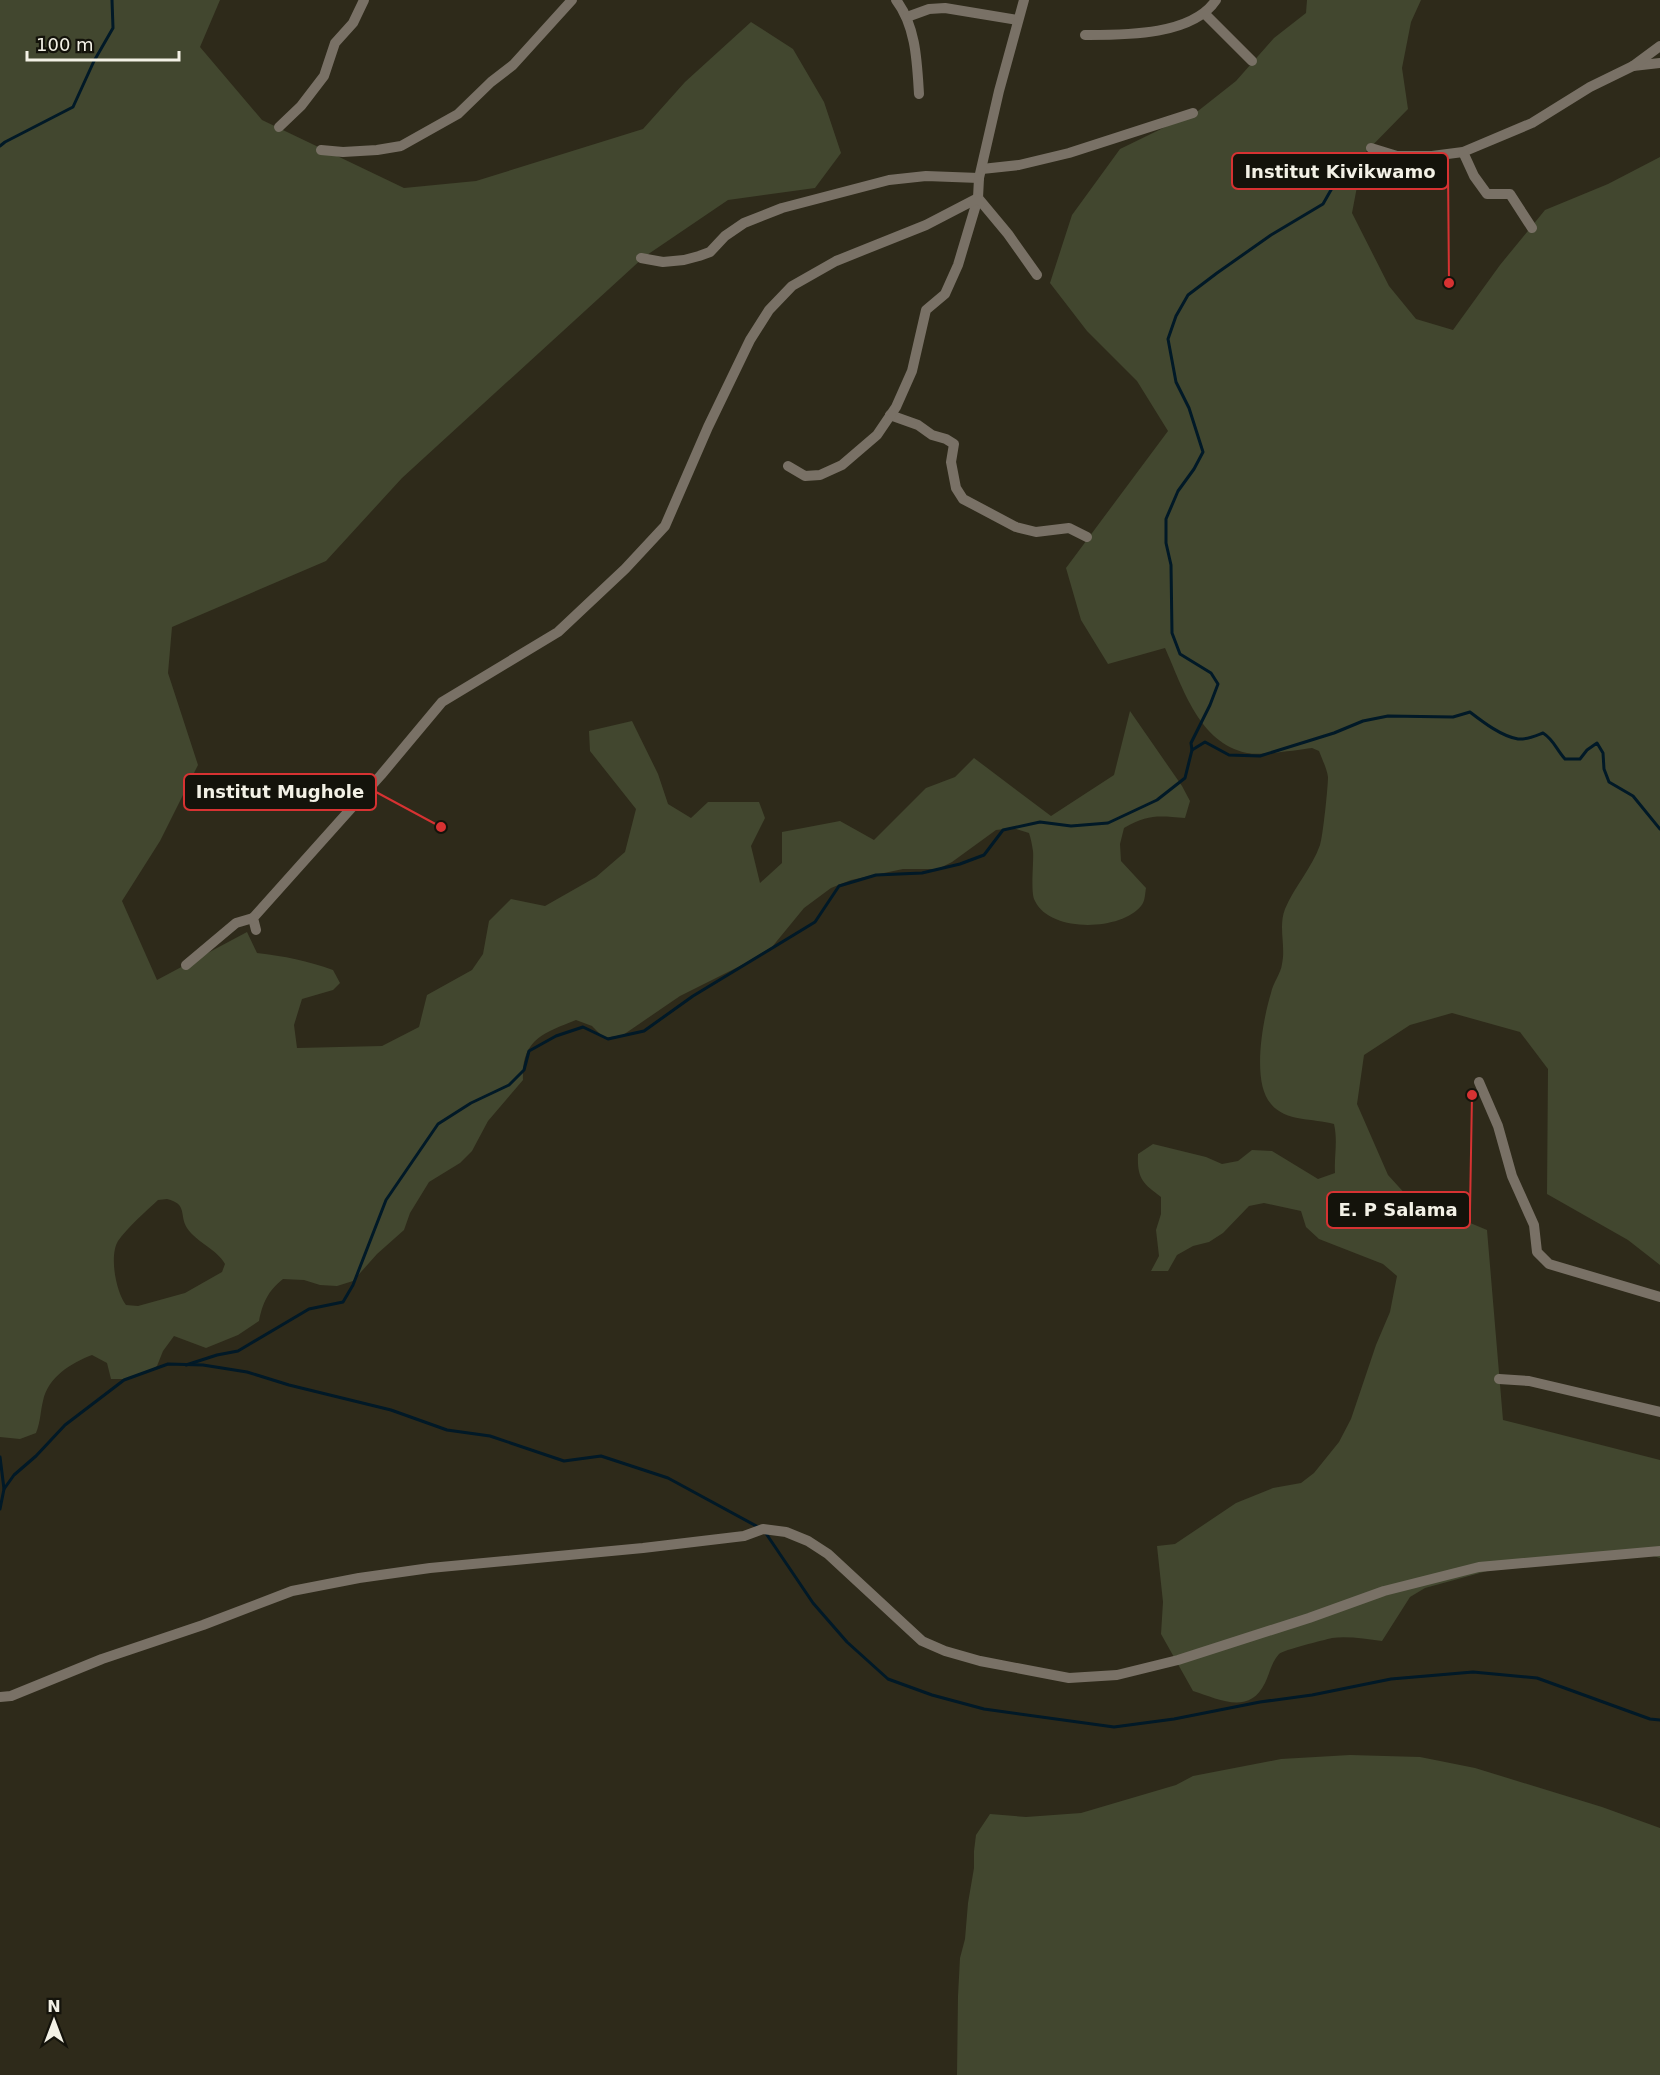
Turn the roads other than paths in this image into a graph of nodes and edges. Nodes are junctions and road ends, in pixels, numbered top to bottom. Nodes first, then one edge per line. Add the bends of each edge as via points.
1 (364, 0) edge
2 (572, 0) edge
3 (896, 0) edge
4 (1024, 0) edge
5 (1216, 0) edge
6 (1205, 14) junction
7 (907, 17) junction
8 (1018, 20) junction
9 (1085, 35) dead end
10 (1660, 46) edge
11 (1252, 61) dead end
12 (1660, 63) edge
13 (1633, 66) junction
14 (919, 94) dead end
15 (1192, 112) dead end
16 (279, 127) dead end
17 (1371, 148) dead end
18 (321, 150) dead end
19 (1463, 152) junction
20 (981, 174) junction
21 (978, 198) junction
22 (1532, 228) dead end
23 (641, 258) dead end
24 (1037, 275) dead end
25 (890, 414) junction
26 (788, 466) dead end
27 (1087, 537) dead end
28 (253, 918) junction
29 (256, 930) dead end
30 (186, 965) dead end
31 (1479, 1082) dead end
32 (1660, 1297) edge
33 (1498, 1379) dead end
34 (1660, 1412) edge
35 (1660, 1551) edge
36 (0, 1697) edge

1 - 16 street via 353,23 335,43 324,76
2 - 18 street via 513,65 458,114 401,146 343,152
3 - 7 street
4 - 8 street
5 - 6 street
6 - 9 street via 1159,30
6 - 11 street
7 - 8 street via 929,9 945,9
7 - 14 street
8 - 20 street
10 - 13 street
12 - 13 street
13 - 19 street via 1532,123
15 - 20 street via 1069,153
17 - 19 street via 1397,156
19 - 22 street via 1487,194 1510,194
20 - 21 street
20 - 23 street via 889,180 782,208 744,223 710,252 699,256 663,262
21 - 24 street
21 - 25 street via 958,266 945,294 926,310 912,371
21 - 28 street via 926,225 836,261 792,286 769,310 750,340 665,526 558,632 441,702
25 - 26 street via 877,435 842,465 820,475 805,476
25 - 27 street via 954,444 951,462 956,488 963,499 1016,527 1036,532 1069,528
28 - 29 street
28 - 30 street via 236,923
31 - 32 street via 1534,1225 1537,1252 1549,1264
33 - 34 street via 1529,1381
35 - 36 street via 1479,1567 1384,1591 1178,1660 1117,1676 1069,1678 980,1661 922,1641 828,1554 786,1532 763,1529 744,1536 643,1548 430,1568 292,1591

